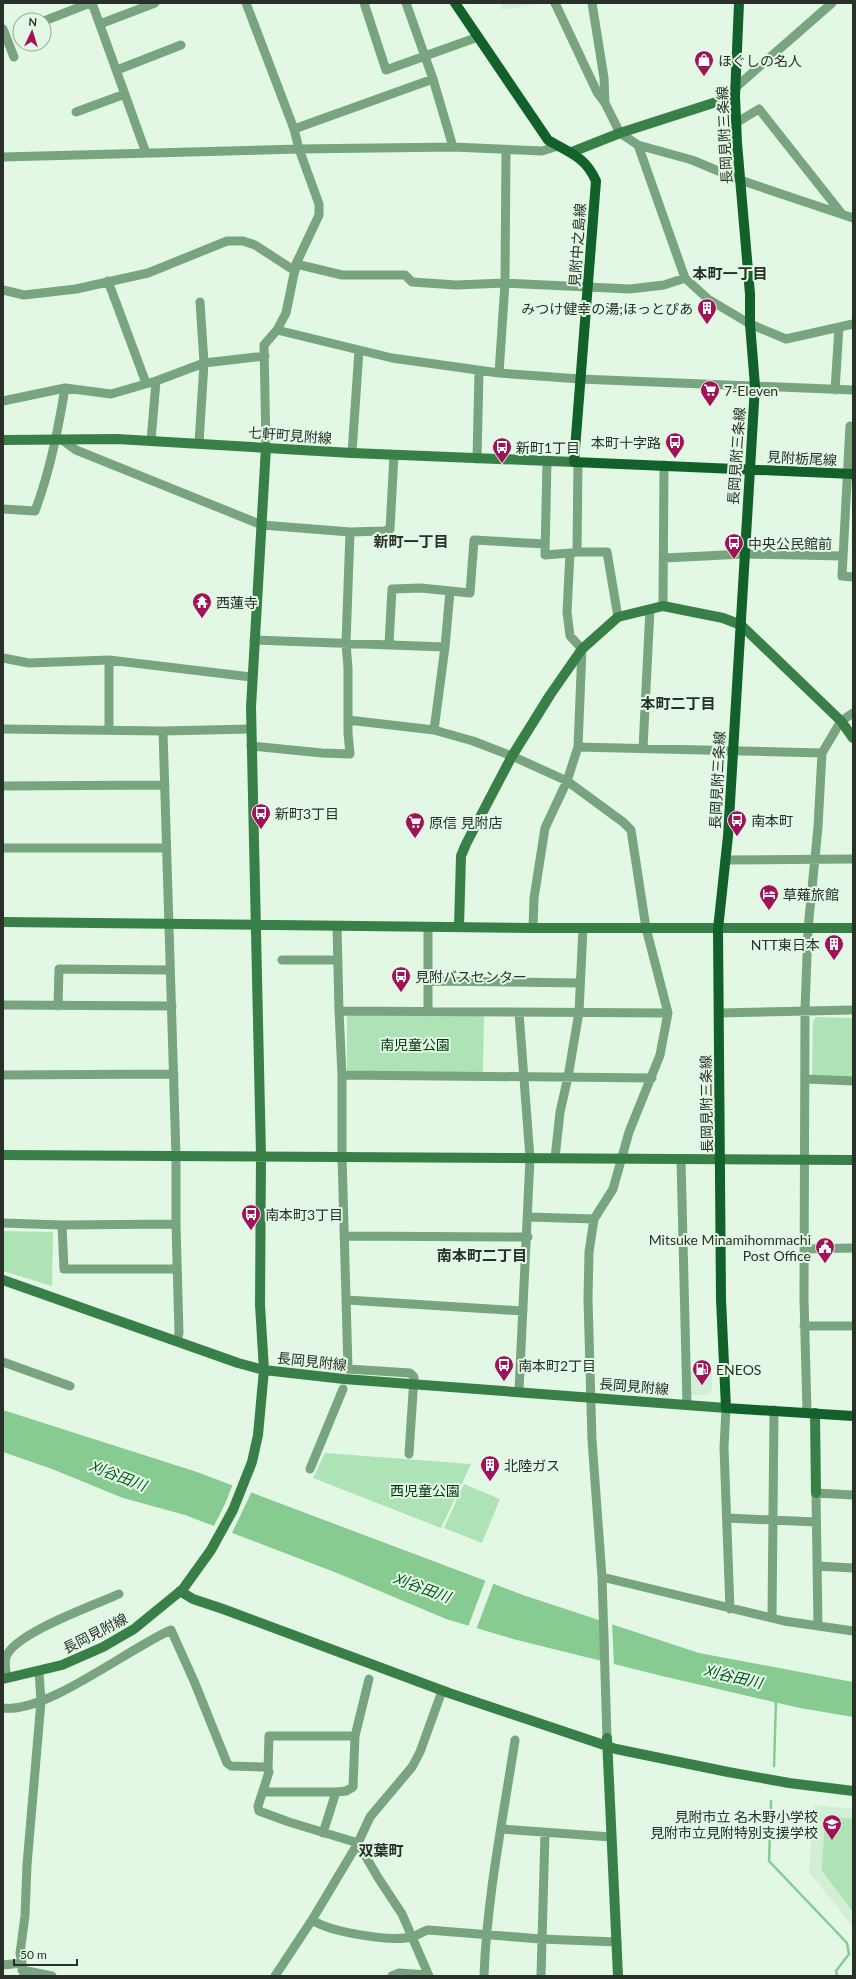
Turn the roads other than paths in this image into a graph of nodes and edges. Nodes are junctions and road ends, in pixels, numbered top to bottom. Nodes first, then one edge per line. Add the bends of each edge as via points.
1 (91, 3) edge
2 (155, 3) edge
3 (246, 3) edge
4 (364, 3) edge
5 (406, 3) edge
6 (455, 3) edge
7 (555, 3) edge
8 (592, 3) edge
9 (739, 3) edge
10 (832, 3) edge
11 (52, 18) edge
12 (100, 24) junction
13 (3, 29) edge
14 (478, 37) junction
15 (181, 45) dead end
16 (424, 56) junction
17 (14, 58) dead end
18 (117, 70) junction
19 (432, 79) junction
20 (735, 92) junction
21 (125, 94) junction
22 (606, 103) junction
23 (76, 112) dead end
24 (736, 123) junction
25 (294, 129) junction
26 (620, 133) junction
27 (638, 145) junction
28 (558, 146) junction
29 (453, 147) junction
30 (299, 149) junction
31 (506, 150) junction
32 (572, 152) junction
33 (146, 153) junction
34 (3, 157) edge
35 (740, 180) junction
36 (842, 214) junction
37 (853, 218) edge
38 (296, 267) junction
39 (685, 278) junction
40 (108, 281) junction
41 (505, 283) junction
42 (588, 286) junction
43 (3, 290) edge
44 (200, 302) dead end
45 (750, 324) junction
46 (853, 324) edge
47 (839, 327) junction
48 (277, 330) junction
49 (359, 350) junction
50 (265, 356) junction
51 (204, 363) junction
52 (479, 371) junction
53 (499, 373) junction
54 (580, 379) junction
55 (156, 381) junction
56 (146, 384) junction
57 (755, 386) junction
58 (65, 388) junction
59 (835, 390) junction
60 (853, 390) edge
61 (3, 401) edge
62 (850, 426) dead end
63 (59, 439) junction
64 (3, 440) edge
65 (151, 441) junction
66 (199, 443) junction
67 (266, 447) junction
68 (352, 453) junction
69 (394, 455) junction
70 (477, 458) junction
71 (547, 461) junction
72 (576, 462) junction
73 (664, 465) junction
74 (750, 469) junction
75 (850, 474) edge
76 (3, 509) edge
77 (262, 525) junction
78 (350, 532) junction
79 (545, 544) junction
80 (574, 553) junction
81 (744, 554) junction
82 (843, 556) junction
83 (665, 558) junction
84 (853, 577) edge
85 (450, 591) junction
86 (664, 606) junction
87 (650, 609) junction
88 (618, 616) junction
89 (741, 625) junction
90 (254, 640) junction
91 (346, 643) junction
92 (389, 644) junction
93 (445, 647) junction
94 (582, 649) junction
95 (3, 658) edge
96 (109, 660) junction
97 (252, 677) junction
98 (853, 713) edge
99 (348, 720) junction
100 (841, 721) junction
101 (3, 729) edge
102 (251, 729) junction
103 (109, 730) junction
104 (434, 730) junction
105 (163, 731) junction
106 (853, 738) edge
107 (251, 746) junction
108 (578, 747) junction
109 (642, 748) junction
110 (733, 750) junction
111 (822, 752) junction
112 (512, 756) junction
113 (567, 781) junction
114 (164, 785) junction
115 (3, 786) edge
116 (3, 848) edge
117 (166, 848) junction
118 (816, 858) junction
119 (853, 858) edge
120 (725, 860) junction
121 (3, 922) edge
122 (169, 924) junction
123 (257, 925) junction
124 (337, 926) junction
125 (428, 927) junction
126 (459, 927) junction
127 (533, 928) junction
128 (582, 928) junction
129 (646, 928) junction
130 (853, 928) edge
131 (718, 929) junction
132 (808, 929) junction
133 (282, 960) dead end
134 (338, 960) junction
135 (170, 970) junction
136 (428, 981) junction
137 (580, 983) junction
138 (3, 1005) edge
139 (58, 1006) junction
140 (172, 1006) junction
141 (806, 1010) junction
142 (853, 1010) edge
143 (339, 1011) junction
144 (428, 1012) junction
145 (519, 1012) junction
146 (579, 1012) junction
147 (668, 1013) junction
148 (719, 1013) junction
149 (174, 1074) junction
150 (3, 1075) edge
151 (342, 1075) junction
152 (568, 1077) junction
153 (525, 1078) junction
154 (652, 1078) junction
155 (805, 1079) junction
156 (853, 1080) edge
157 (3, 1155) edge
158 (176, 1156) junction
159 (262, 1156) junction
160 (342, 1156) junction
161 (530, 1158) junction
162 (554, 1158) junction
163 (621, 1158) junction
164 (680, 1159) junction
165 (721, 1159) junction
166 (805, 1160) junction
167 (853, 1160) edge
168 (529, 1217) junction
169 (594, 1219) junction
170 (3, 1223) edge
171 (176, 1224) junction
172 (62, 1225) junction
173 (344, 1236) junction
174 (528, 1237) junction
175 (853, 1248) edge
176 (804, 1249) junction
177 (177, 1269) junction
178 (3, 1280) edge
179 (346, 1300) junction
180 (523, 1311) junction
181 (804, 1326) junction
182 (853, 1326) edge
183 (177, 1341) junction
184 (3, 1362) edge
185 (264, 1370) junction
186 (413, 1383) junction
187 (70, 1386) dead end
188 (343, 1389) dead end
189 (520, 1391) junction
190 (591, 1397) junction
191 (686, 1404) junction
192 (726, 1408) junction
193 (774, 1410) junction
194 (811, 1412) junction
195 (853, 1416) edge
196 (409, 1454) dead end
197 (310, 1469) dead end
198 (816, 1493) junction
199 (853, 1495) edge
200 (727, 1518) junction
201 (772, 1520) junction
202 (816, 1522) junction
203 (817, 1566) junction
204 (853, 1568) edge
205 (602, 1577) junction
206 (182, 1590) junction
207 (119, 1594) dead end
208 (730, 1609) junction
209 (772, 1618) junction
210 (818, 1626) junction
211 (853, 1631) edge
212 (39, 1672) junction
213 (5, 1679) edge
214 (369, 1679) dead end
215 (442, 1691) junction
216 (41, 1701) junction
217 (3, 1708) edge
218 (355, 1736) junction
219 (516, 1740) dead end
220 (607, 1742) junction
221 (268, 1769) junction
222 (853, 1791) edge
223 (264, 1792) junction
224 (336, 1792) junction
225 (502, 1829) junction
226 (323, 1833) junction
227 (545, 1833) junction
228 (611, 1837) junction
229 (358, 1843) junction
230 (312, 1920) junction
231 (485, 1934) junction
232 (412, 1937) junction
233 (541, 1940) junction
234 (617, 1942) junction
235 (3, 1965) edge
236 (23, 1970) edge
237 (428, 1975) edge
238 (52, 1976) edge
239 (275, 1976) edge
240 (392, 1976) edge
241 (484, 1976) edge
242 (541, 1976) edge
243 (618, 1976) edge

1 - 11 street
1 - 12 street
2 - 12 street
3 - 25 street
4 - 16 street via 386,70
5 - 16 street
6 - 14 main road, 見附中之島線
7 - 22 street via 597,92
8 - 22 street
9 - 20 main road, 長岡見附三条線
10 - 20 street
12 - 18 street
13 - 17 street
14 - 16 street
14 - 28 main road, 見附中之島線 via 548,140
15 - 18 street
16 - 19 street
18 - 21 street
19 - 25 street
19 - 29 street
20 - 24 main road, 長岡見附三条線
20 - 26 street
21 - 23 street
21 - 33 street
22 - 26 street
24 - 35 main road, 長岡見附三条線
24 - 36 street via 759,109
25 - 30 street
26 - 27 street
26 - 32 street
27 - 35 street via 692,160
27 - 39 street
28 - 31 street via 542,151
28 - 32 main road, 見附中之島線
29 - 30 street
29 - 31 street
30 - 33 street
30 - 38 street via 319,204 319,214
31 - 41 street
32 - 42 main road, 見附中之島線 via 590,169 596,181
33 - 34 street
35 - 36 street
35 - 45 main road, 長岡見附三条線 via 750,294
36 - 37 street
38 - 40 street via 255,245 243,241 227,241 148,273
38 - 41 street via 342,275 405,275 412,282
38 - 48 street via 286,313
39 - 42 street via 664,285 630,289
39 - 45 street via 708,299
40 - 43 street via 76,288 24,294
40 - 56 street
41 - 42 street
41 - 53 street
42 - 54 main road, 見附中之島線
44 - 51 street
45 - 47 street via 786,339
45 - 57 main road, 長岡見附三条線
46 - 47 street
47 - 59 street
48 - 49 street
48 - 50 street via 264,345
49 - 52 street via 392,358
49 - 68 street
50 - 51 street
50 - 67 street
51 - 55 street
51 - 66 street
52 - 53 street
52 - 70 street
53 - 54 street
54 - 57 street
54 - 72 main road, 見附中之島線
55 - 56 street
55 - 65 street
56 - 58 street via 111,394
57 - 59 street
57 - 74 main road, 長岡見附三条線
58 - 61 street
58 - 63 street
59 - 60 street
62 - 75 street
63 - 64 street, 七軒町見附線
63 - 65 street, 七軒町見附線
63 - 76 street via 35,511
63 - 77 street via 76,450
65 - 66 street, 七軒町見附線
66 - 67 street, 七軒町見附線
67 - 68 street, 七軒町見附線
67 - 77 street
68 - 69 street, 七軒町見附線
69 - 70 street, 七軒町見附線
69 - 78 street via 390,529
70 - 71 street, 七軒町見附線
71 - 72 street, 七軒町見附線
71 - 79 street
72 - 73 main road
72 - 80 street
73 - 74 main road
73 - 83 street
74 - 75 main road, 見附栃尾線
74 - 81 main road, 長岡見附三条線
75 - 82 street
77 - 78 street
77 - 90 street
78 - 91 street
79 - 80 street via 545,555
79 - 85 street via 474,540 470,593
80 - 88 street via 607,552
80 - 94 street via 567,612 570,636
81 - 82 street
81 - 83 street
81 - 89 main road, 長岡見附三条線
82 - 84 street via 842,576
83 - 86 street
85 - 92 street via 392,589
85 - 93 street
86 - 87 street
86 - 89 street via 723,618
87 - 88 street
87 - 109 street
88 - 94 street
89 - 100 street
89 - 110 main road, 長岡見附三条線
90 - 91 street
90 - 97 street
91 - 92 street
91 - 99 street
92 - 93 street
93 - 104 street
94 - 108 street
94 - 112 street
95 - 96 street via 28,664
96 - 97 street
96 - 103 street
97 - 102 street
98 - 100 street
99 - 104 street
99 - 107 street via 350,754
100 - 106 street
100 - 111 street
101 - 103 street
102 - 105 street
102 - 107 street
103 - 105 street
104 - 112 street via 474,741
105 - 114 street
107 - 123 street
108 - 109 street
108 - 113 street
109 - 110 street
110 - 111 street
110 - 120 main road, 長岡見附三条線
111 - 118 street
112 - 113 street
112 - 126 street via 462,856
113 - 127 street via 545,828 534,898
113 - 129 street via 631,830
114 - 115 street
114 - 117 street
116 - 117 street
117 - 122 street
118 - 119 street
118 - 120 street
118 - 132 street
120 - 131 main road, 長岡見附三条線
121 - 122 street
122 - 123 street
122 - 135 street
123 - 124 street
123 - 159 street
124 - 125 street
124 - 134 street
125 - 126 street
125 - 136 street
126 - 127 street
127 - 128 street
128 - 129 street
128 - 137 street
129 - 131 street
129 - 147 street
130 - 132 street
131 - 132 street
131 - 148 main road, 長岡見附三条線
132 - 141 street
133 - 134 street
134 - 143 street
135 - 139 street via 59,969
135 - 140 street
136 - 137 street
136 - 144 street
137 - 146 street
138 - 139 street
139 - 140 street
140 - 149 street
141 - 142 street
141 - 148 street
141 - 155 street
143 - 144 street
143 - 151 street
144 - 145 street
145 - 146 street
145 - 153 street
146 - 147 street
146 - 152 street
147 - 154 street via 660,1055
148 - 165 main road, 長岡見附三条線
149 - 150 street
149 - 158 street
151 - 153 street
151 - 160 street
152 - 153 street
152 - 154 street
152 - 162 street
153 - 161 street
154 - 163 street
155 - 156 street
155 - 166 street
157 - 158 street
158 - 159 street
158 - 171 street
159 - 160 street
159 - 185 street via 260,1305
160 - 161 street
160 - 173 street
161 - 162 street
161 - 168 street
162 - 163 street
163 - 164 street
163 - 169 street via 614,1189
164 - 165 street
164 - 191 street
165 - 166 street
165 - 192 main road, 長岡見附三条線 via 721,1299
166 - 167 street
166 - 176 street
168 - 169 street
168 - 174 street
169 - 190 street via 589,1252 588,1299
170 - 172 street
171 - 172 street
171 - 177 street
172 - 177 street via 64,1269
173 - 174 street
173 - 179 street
174 - 180 street
175 - 176 street
176 - 181 street
177 - 183 street
178 - 183 street
179 - 180 street
179 - 186 street via 348,1369 410,1373 414,1377
180 - 189 street
181 - 182 street
181 - 194 street
183 - 185 street
184 - 187 street
185 - 186 street, 長岡見附線
185 - 206 street, 長岡見附線 via 258,1435 236,1504 222,1532
186 - 189 street, 長岡見附線
186 - 196 street
188 - 197 street
189 - 190 street, 長岡見附線
190 - 191 street, 長岡見附線
190 - 205 street
191 - 192 street, 長岡見附線
192 - 193 main road
192 - 200 street via 724,1448
193 - 194 main road
193 - 201 street
194 - 195 main road
194 - 198 street
198 - 199 street
198 - 202 street
200 - 201 street
200 - 208 street
201 - 202 street
201 - 209 street
202 - 203 street
203 - 204 street
203 - 210 street
205 - 208 street
205 - 220 street
206 - 212 street, 長岡見附線 via 118,1639 83,1657
206 - 215 street via 193,1599
207 - 213 street via 45,1626 16,1645 7,1655
208 - 209 street
209 - 210 street
210 - 211 street
212 - 213 street, 長岡見附線
212 - 216 street
214 - 218 street
215 - 220 street
215 - 229 street via 416,1759 402,1781 370,1817
216 - 217 street via 19,1708
216 - 221 street via 171,1630 227,1763 231,1766
216 - 236 street via 20,1953
218 - 221 street via 269,1736
218 - 224 street via 353,1787
219 - 225 street
220 - 222 street via 728,1772
220 - 228 street
221 - 223 street
223 - 224 street
223 - 226 street via 258,1806 259,1811
224 - 226 street
225 - 227 street
225 - 231 street via 495,1856
226 - 229 street
227 - 228 street
227 - 233 street
228 - 234 street
229 - 230 street
229 - 232 street via 402,1914
230 - 232 street via 338,1931
230 - 239 street
231 - 232 street via 428,1930
231 - 233 street
231 - 241 street
232 - 237 street
233 - 234 street
233 - 242 street
234 - 243 street
235 - 236 street
236 - 238 street
237 - 240 street via 399,1973

